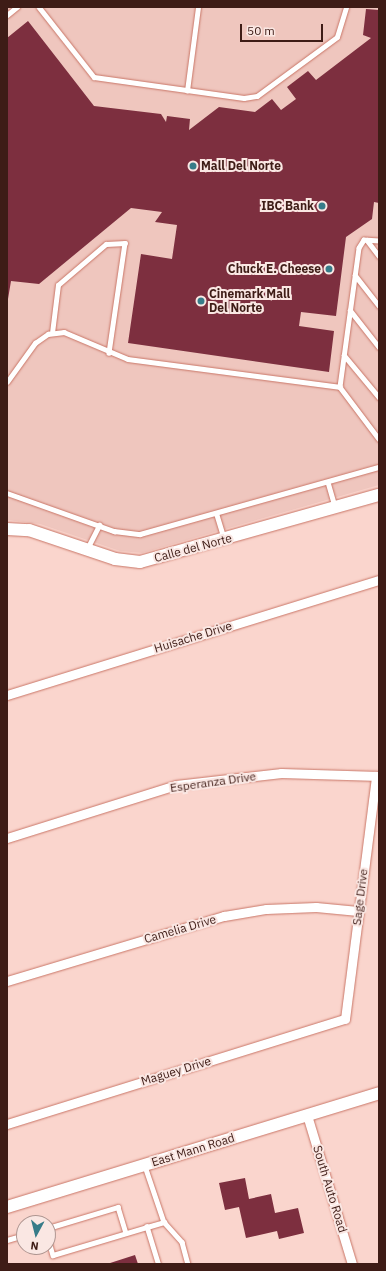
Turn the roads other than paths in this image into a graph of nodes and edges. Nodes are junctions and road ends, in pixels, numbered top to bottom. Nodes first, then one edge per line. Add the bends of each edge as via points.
1 (17, 7) edge
2 (39, 7) edge
3 (198, 7) edge
4 (346, 7) edge
5 (7, 15) edge
6 (187, 91) junction
7 (367, 240) junction
8 (379, 241) edge
9 (379, 256) edge
10 (355, 275) junction
11 (379, 306) edge
12 (350, 310) junction
13 (52, 333) junction
14 (379, 347) edge
15 (109, 353) junction
16 (344, 355) junction
17 (7, 382) edge
18 (340, 387) junction
19 (379, 398) edge
20 (379, 438) edge
21 (379, 467) edge
22 (328, 482) junction
23 (7, 493) edge
24 (379, 495) edge
25 (336, 508) junction
26 (217, 515) junction
27 (99, 525) junction
28 (7, 529) edge
29 (224, 540) junction
30 (87, 550) junction
31 (379, 580) edge
32 (7, 695) edge
33 (377, 776) edge
34 (7, 838) edge
35 (358, 911) junction
36 (7, 981) edge
37 (345, 1019) joint
38 (379, 1093) edge
39 (307, 1115) junction
40 (7, 1124) edge
41 (145, 1165) junction
42 (7, 1207) edge
43 (164, 1222) junction
44 (56, 1226) edge
45 (147, 1227) junction
46 (126, 1233) junction
47 (56, 1254) edge
48 (158, 1264) edge
49 (188, 1264) edge
50 (352, 1264) edge

1 - 5 lane
2 - 6 lane via 94,77
3 - 6 lane
4 - 6 lane via 336,37 257,96 244,98
7 - 8 lane
7 - 9 lane
7 - 10 lane via 358,248
10 - 11 lane
10 - 12 lane
12 - 14 lane
12 - 16 lane
13 - 15 lane via 72,333
13 - 15 lane via 58,285 106,244 125,243
13 - 17 lane via 35,343
15 - 18 lane via 128,359
16 - 18 lane
16 - 19 lane
18 - 20 lane
21 - 22 lane
22 - 25 lane
22 - 26 lane
23 - 27 lane
24 - 25 street, Calle del Norte
25 - 29 street, Calle del Norte
26 - 27 lane via 140,534
26 - 29 lane
27 - 30 lane
28 - 30 street, Calle del Norte via 29,530
29 - 30 street, Calle del Norte via 140,562 115,560
31 - 32 street, Huisache Drive
33 - 34 street, Esperanza Drive via 281,773 183,784
33 - 35 street, Sage Drive
35 - 36 street, Camelia Drive via 316,907 266,909 224,916
35 - 37 street, Sage Drive
37 - 40 street, Maguey Drive
38 - 39 street, East Mann Road
39 - 41 street, East Mann Road
39 - 50 street, South Auto Road
41 - 42 street, East Mann Road
41 - 43 lane
43 - 45 lane
43 - 49 lane via 182,1242
44 - 46 lane via 118,1208
45 - 46 lane
45 - 48 lane
46 - 47 lane

